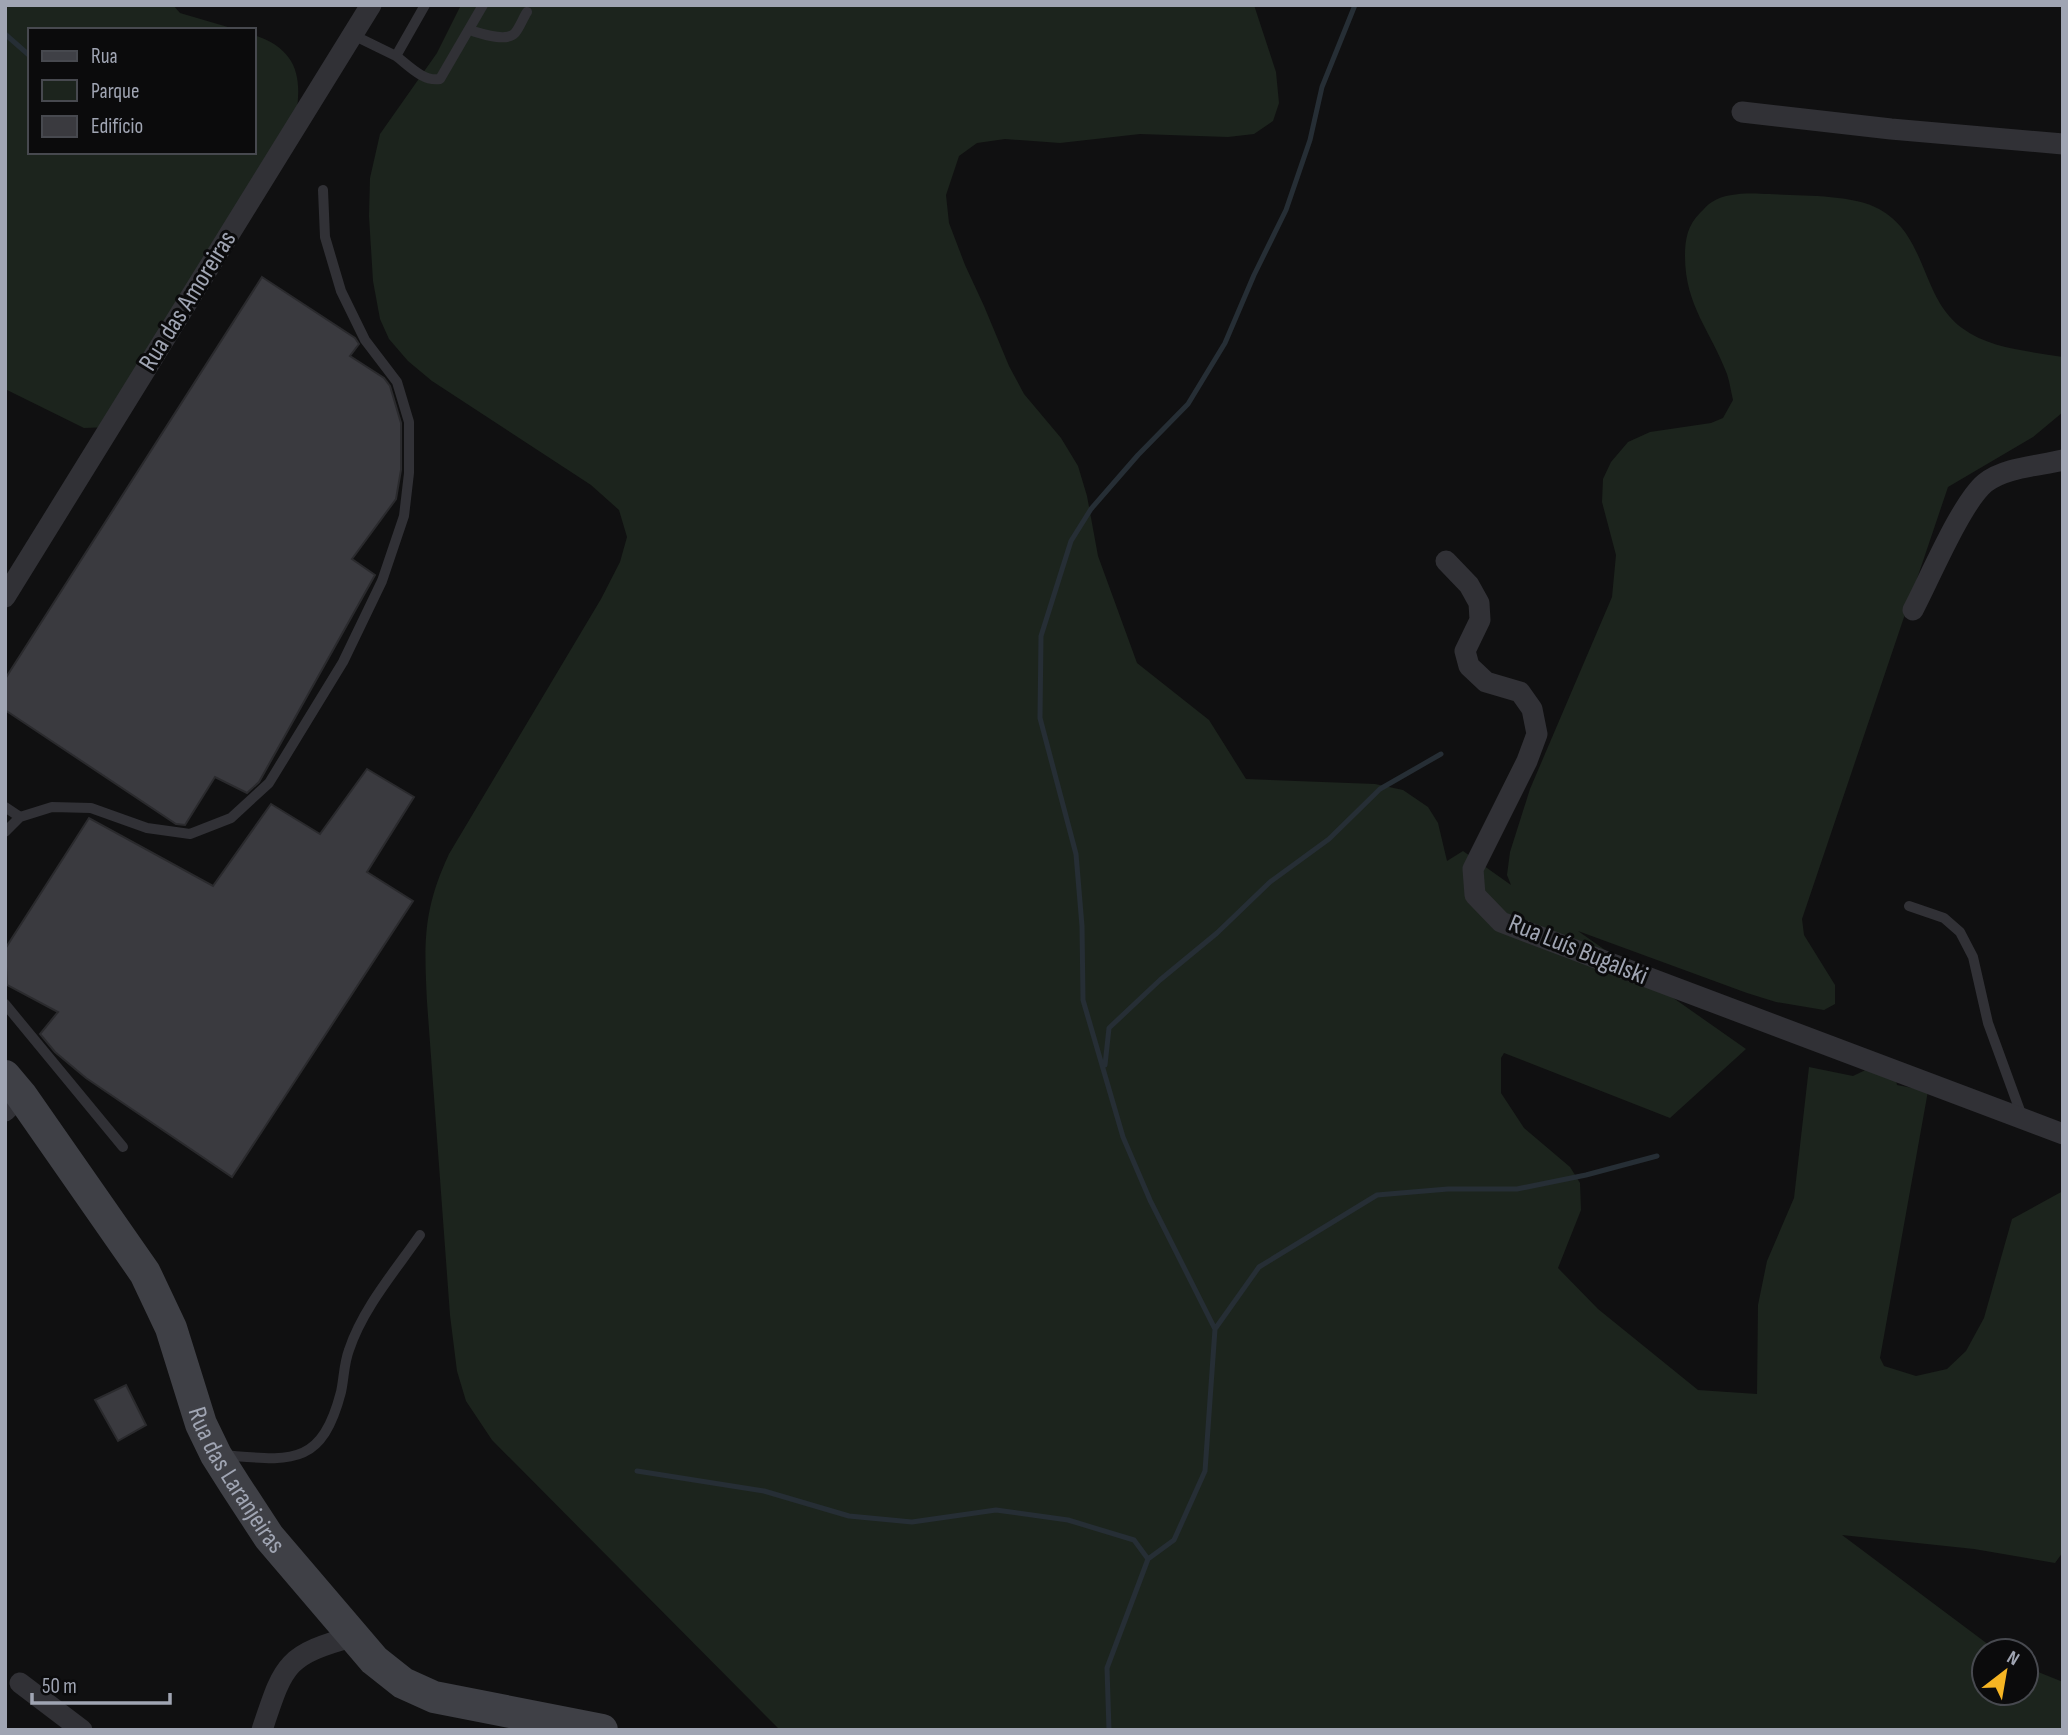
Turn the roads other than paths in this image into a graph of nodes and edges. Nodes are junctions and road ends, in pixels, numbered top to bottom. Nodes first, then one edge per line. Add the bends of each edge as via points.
1 (371, 5) edge
2 (425, 5) edge
3 (483, 5) edge
4 (527, 12) dead end
5 (469, 30) junction
6 (353, 35) junction
7 (396, 56) junction
8 (1742, 112) dead end
9 (2063, 144) edge
10 (323, 190) dead end
11 (2063, 460) edge
12 (1446, 561) dead end
13 (5, 597) edge
14 (1913, 610) dead end
15 (5, 807) edge
16 (20, 817) junction
17 (5, 832) edge
18 (1909, 906) dead end
19 (5, 1004) edge
20 (10, 1094) edge
21 (2023, 1119) junction
22 (2063, 1134) edge
23 (123, 1147) dead end
24 (420, 1235) dead end
25 (216, 1455) junction
26 (355, 1636) junction
27 (20, 1682) dead end
28 (82, 1730) edge
29 (262, 1730) edge
30 (601, 1730) edge

1 - 6 street, Rua das Amoreiras
2 - 7 lane
3 - 5 lane
4 - 5 lane via 510,37
5 - 7 lane via 440,79 421,75
6 - 7 lane
6 - 13 street, Rua das Amoreiras
8 - 9 street
10 - 16 lane via 325,237 341,291 365,340 397,382 409,422 404,516 382,581 343,662 269,783 231,818 190,834 147,828 91,808 52,807
11 - 14 street via 1985,483 1967,506
12 - 21 street, Rua Luís Bugalski via 1469,585 1479,604 1480,620 1465,651 1469,666 1486,682 1520,692 1532,709 1537,734 1473,869 1475,895 1502,922
15 - 16 lane
16 - 17 lane
18 - 21 lane via 1944,918 1959,932 1973,957 1988,1023
19 - 23 lane
20 - 25 street, Rua das Laranjeiras via 145,1273 171,1328 201,1424
21 - 22 street, Rua Luís Bugalski
24 - 25 lane via 361,1321 348,1351 331,1424 314,1447 279,1460
25 - 26 street, Rua das Laranjeiras via 269,1537
26 - 29 street via 324,1644 293,1661 279,1679
26 - 30 street, Rua das Laranjeiras via 374,1661 403,1683 434,1697
27 - 28 street

